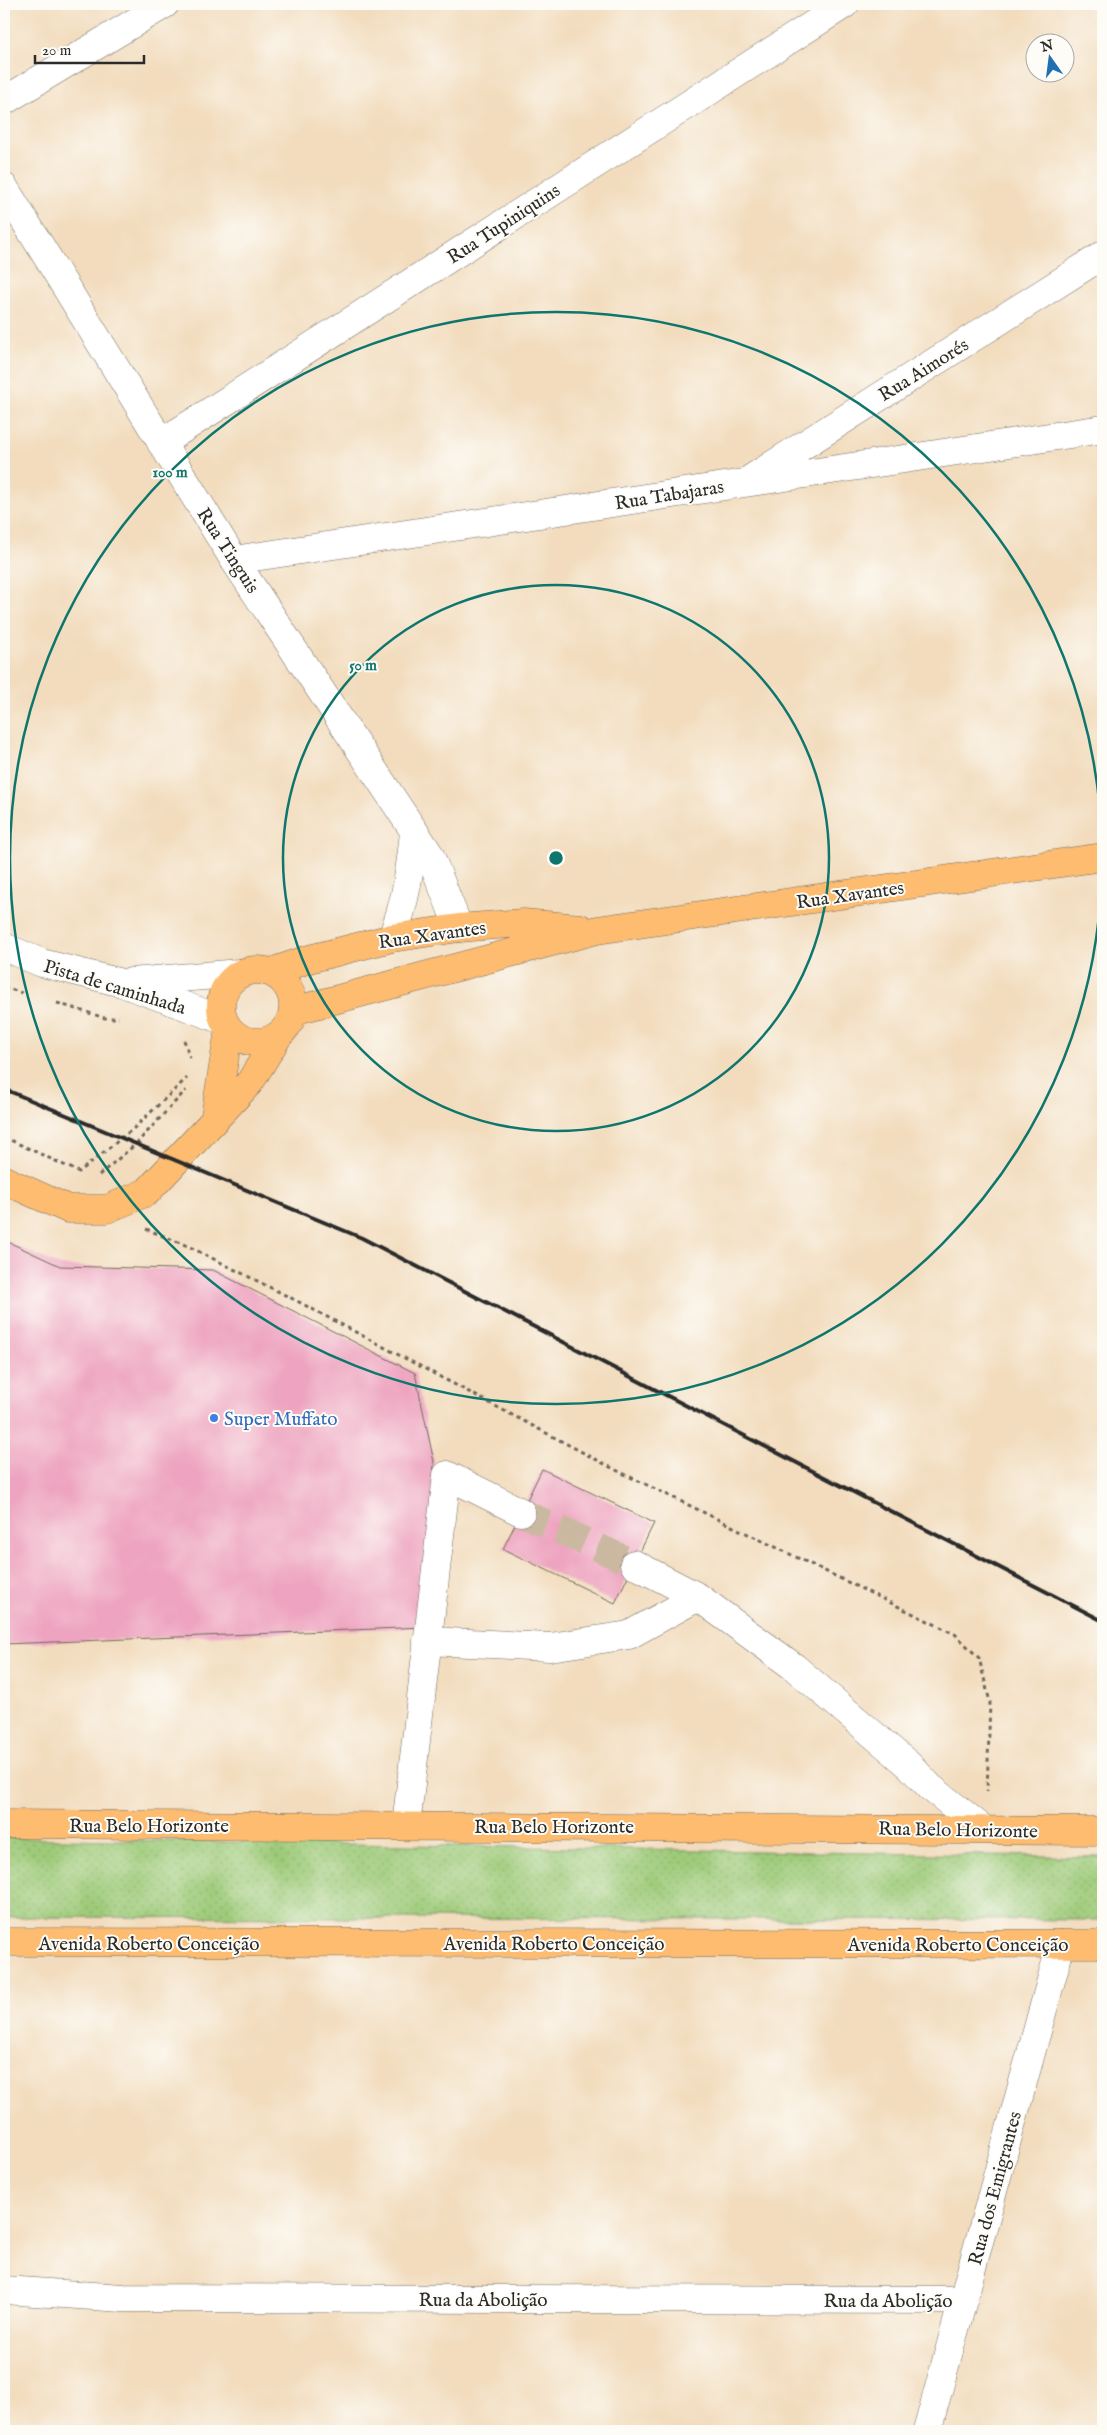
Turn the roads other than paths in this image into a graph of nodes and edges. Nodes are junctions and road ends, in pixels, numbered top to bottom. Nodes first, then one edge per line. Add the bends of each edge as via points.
1 (164, 4) edge
2 (845, 4) edge
3 (4, 101) edge
4 (4, 187) edge
5 (1103, 255) edge
6 (1103, 429) edge
7 (161, 443) junction
8 (743, 483) junction
9 (234, 560) junction
10 (414, 832) junction
11 (1103, 857) edge
12 (459, 928) junction
13 (597, 930) junction
14 (392, 938) junction
15 (4, 946) edge
16 (271, 972) junction
17 (240, 973) junction
18 (122, 983) junction
19 (346, 998) junction
20 (293, 1011) junction
21 (226, 1025) junction
22 (279, 1035) junction
23 (215, 1117) junction
24 (4, 1180) edge
25 (521, 1512) tunnel mouth
26 (634, 1564) tunnel mouth
27 (698, 1597) junction
28 (428, 1641) junction
29 (4, 1824) edge
30 (406, 1826) junction
31 (983, 1828) junction
32 (1103, 1831) edge
33 (4, 1942) edge
34 (1061, 1944) junction
35 (1103, 1944) edge
36 (4, 2290) edge
37 (963, 2300) junction
38 (927, 2431) edge

1 - 3 street
2 - 7 street, Rua Tupiniquins
4 - 7 street, Rua Tinguis
5 - 8 street, Rua Aimorés
6 - 8 street, Rua Tabajaras
7 - 9 street, Rua Tinguis
8 - 9 street, Rua Tabajaras
9 - 10 street, Rua Tinguis
10 - 12 street, Rua Tinguis via 430,855
10 - 14 street via 409,884
11 - 13 main road, Rua Xavantes
12 - 13 main road, Rua Xavantes via 522,923
12 - 14 main road, Rua Xavantes
12 - 19 main road via 447,947 436,954 369,976
13 - 19 main road, Rua Xavantes
14 - 16 main road, Rua Xavantes
15 - 18 street via 42,963
16 - 17 main road via 255,969
16 - 20 main road via 284,981 292,995
17 - 18 street
17 - 21 main road via 226,985 220,1002
18 - 21 street
19 - 20 main road, Rua Xavantes
20 - 22 main road
21 - 22 main road via 244,1040 263,1042
21 - 23 main road
22 - 23 main road via 250,1082
23 - 24 main road via 147,1192 107,1209 68,1209
25 - 28 street via 447,1475
26 - 27 street
27 - 28 street via 629,1635 550,1648
27 - 31 street via 794,1667 930,1787
28 - 30 street
29 - 30 main road, Rua Belo Horizonte
30 - 31 main road, Rua Belo Horizonte
31 - 32 main road, Rua Belo Horizonte
33 - 34 main road, Avenida Roberto Conceição
34 - 35 main road, Avenida Roberto Conceição
34 - 37 street, Rua dos Emigrantes
36 - 37 street, Rua da Abolição via 123,2298
37 - 38 street, Rua dos Emigrantes

